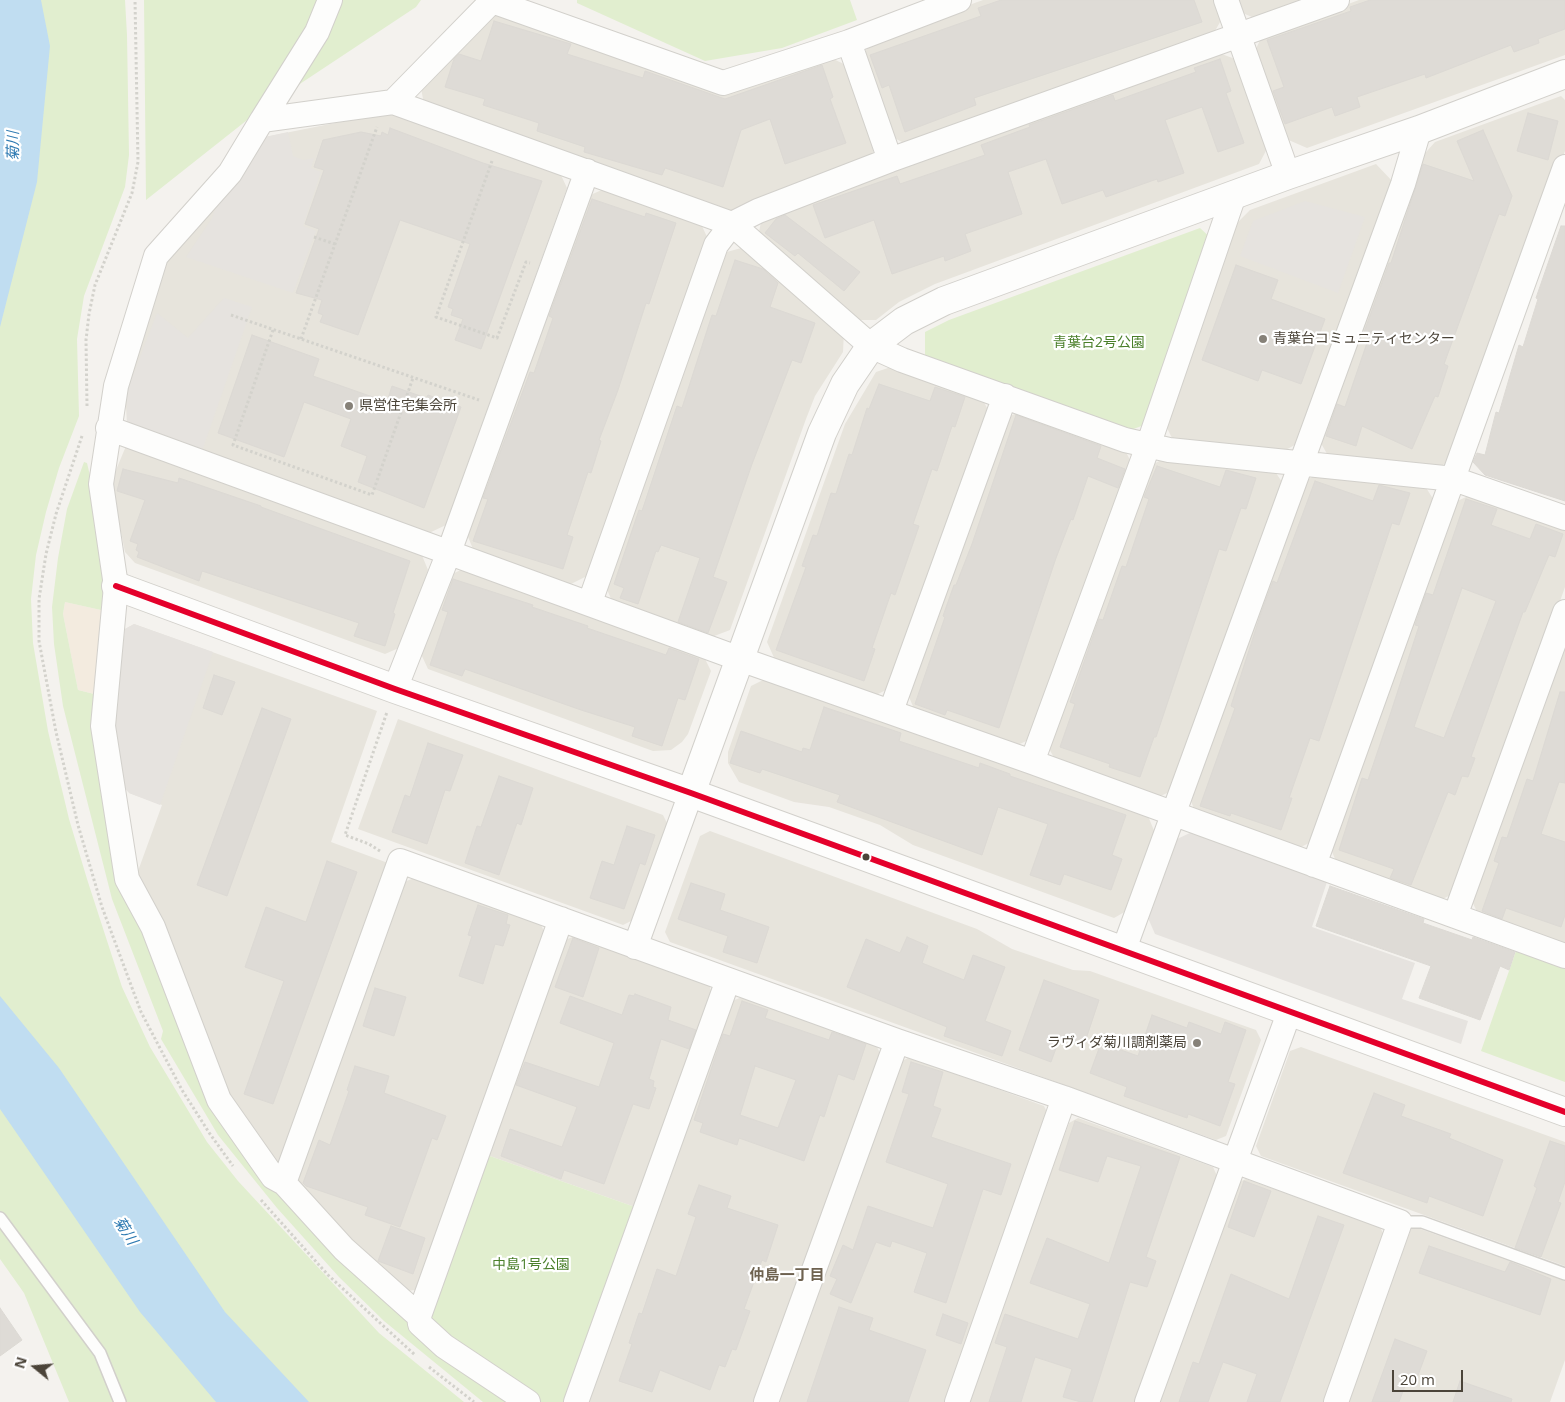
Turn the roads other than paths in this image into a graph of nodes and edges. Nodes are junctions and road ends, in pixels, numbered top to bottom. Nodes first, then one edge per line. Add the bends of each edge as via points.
1 (330, 0) edge
2 (959, 0) edge
3 (1226, 0) edge
4 (1337, 0) edge
5 (1239, 36) junction
6 (849, 42) junction
7 (1565, 74) edge
8 (386, 111) junction
9 (262, 120) junction
10 (1419, 130) junction
11 (890, 160) junction
12 (1565, 167) edge
13 (586, 171) junction
14 (1288, 175) junction
15 (1234, 195) junction
16 (732, 224) junction
17 (871, 346) junction
18 (1005, 396) junction
19 (97, 428) junction
20 (1148, 446) junction
21 (1301, 463) junction
22 (1454, 479) junction
23 (1565, 518) edge
24 (449, 552) junction
25 (116, 586) junction
26 (590, 602) junction
27 (1565, 612) edge
28 (740, 659) junction
29 (395, 688) junction
30 (891, 711) junction
31 (1032, 762) junction
32 (691, 793) junction
33 (1174, 813) junction
34 (1314, 865) junction
35 (1454, 916) junction
36 (561, 920) junction
37 (635, 947) junction
38 (1124, 952) junction
39 (1565, 956) edge
40 (728, 980) junction
41 (1288, 1013) junction
42 (897, 1041) junction
43 (1064, 1098) junction
44 (1565, 1112) edge
45 (1236, 1160) junction
46 (284, 1184) junction
47 (0, 1218) edge
48 (1400, 1222) junction
49 (1565, 1274) edge
50 (419, 1316) junction
51 (120, 1402) edge
52 (528, 1402) edge
53 (576, 1402) edge
54 (766, 1402) edge
55 (957, 1402) edge
56 (1147, 1402) edge
57 (1336, 1402) edge

1 - 9 street via 317,32
2 - 6 street
3 - 5 street
4 - 5 street
5 - 11 street
5 - 14 street
6 - 8 street via 723,83 492,1
6 - 11 street
7 - 10 street
8 - 9 street
8 - 13 street
9 - 19 street via 224,181 156,256 116,386
10 - 14 street
10 - 21 street via 1403,184
11 - 16 street
12 - 22 street
13 - 16 street
13 - 24 street
14 - 15 street
15 - 17 street via 944,301 904,321
15 - 20 street
16 - 17 street
16 - 26 street via 716,246
17 - 18 street
17 - 28 street via 845,384 822,433
18 - 20 street
18 - 30 street
19 - 24 street
19 - 25 street via 101,484
20 - 21 street
20 - 31 street
21 - 22 street
21 - 33 street
22 - 23 street
22 - 34 street
24 - 26 street
24 - 29 street
25 - 29 street
25 - 46 street via 103,726 127,879 153,927 219,1100 273,1177
26 - 28 street
27 - 35 street
28 - 30 street
28 - 32 street
29 - 32 street
30 - 31 street
31 - 33 street
32 - 37 street
32 - 38 street
33 - 34 street
33 - 38 street
34 - 35 street
35 - 39 street
36 - 37 street
36 - 46 street via 400,862
36 - 50 street
37 - 40 street
38 - 41 street
40 - 42 street
40 - 53 street
41 - 44 street
41 - 45 street
42 - 43 street
42 - 54 street
43 - 45 street
43 - 55 street
45 - 48 street
45 - 56 street
46 - 50 street via 344,1249
47 - 51 lane via 100,1353
48 - 49 lane via 1422,1222
48 - 57 street
50 - 52 street via 420,1324 444,1346

